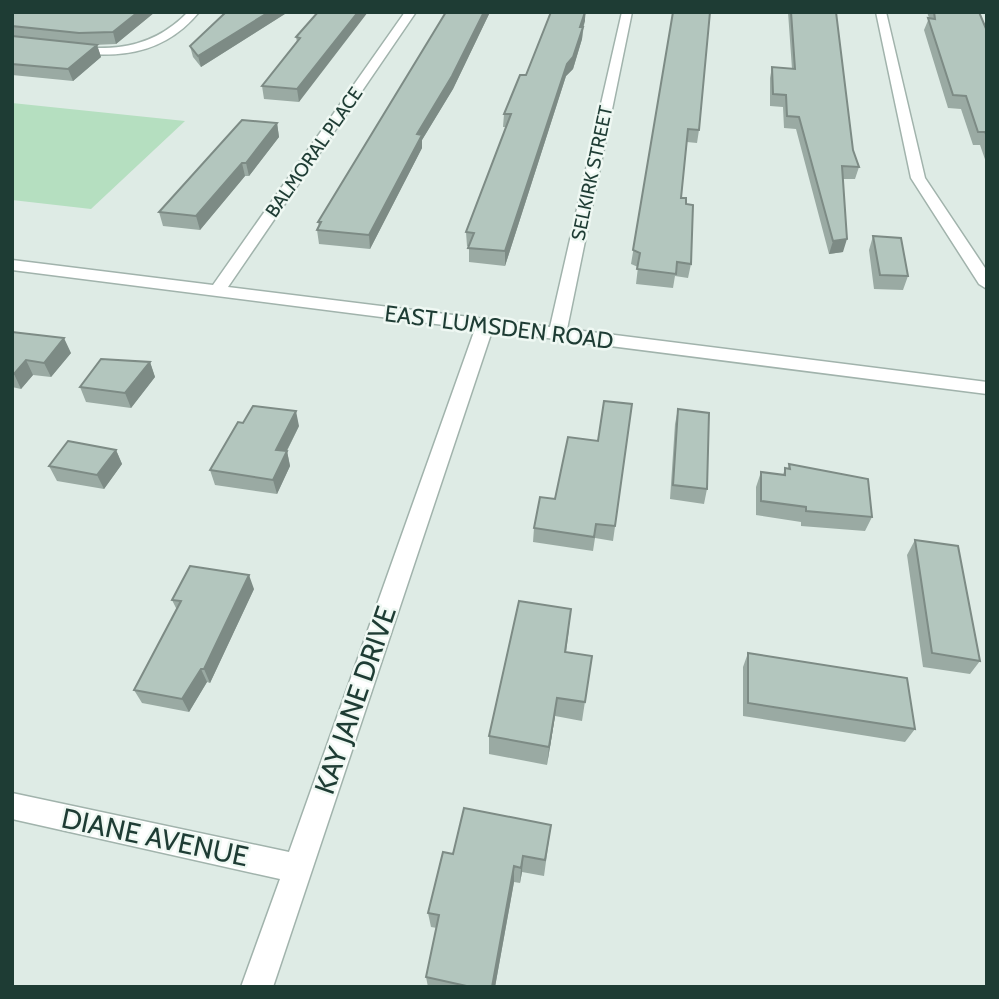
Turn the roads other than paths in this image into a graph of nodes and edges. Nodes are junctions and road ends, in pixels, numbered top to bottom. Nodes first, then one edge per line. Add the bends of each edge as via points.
1 (194, 12) edge
2 (411, 12) edge
3 (627, 12) edge
4 (881, 12) edge
5 (12, 42) edge
6 (12, 265) edge
7 (987, 285) edge
8 (217, 291) junction
9 (485, 325) junction
10 (557, 334) junction
11 (987, 388) edge
12 (12, 806) edge
13 (297, 869) junction
14 (257, 987) edge

1 - 5 street via 167,38 142,48
2 - 8 street, BALMORAL PLACE
3 - 10 street, SELKIRK STREET
4 - 7 street via 918,178
6 - 8 street, EAST LUMSDEN ROAD
8 - 9 street, EAST LUMSDEN ROAD
9 - 10 street, EAST LUMSDEN ROAD
9 - 13 street, KAY JANE DRIVE
10 - 11 street, EAST LUMSDEN ROAD
12 - 13 street, DIANE AVENUE
13 - 14 street, KAY JANE DRIVE

